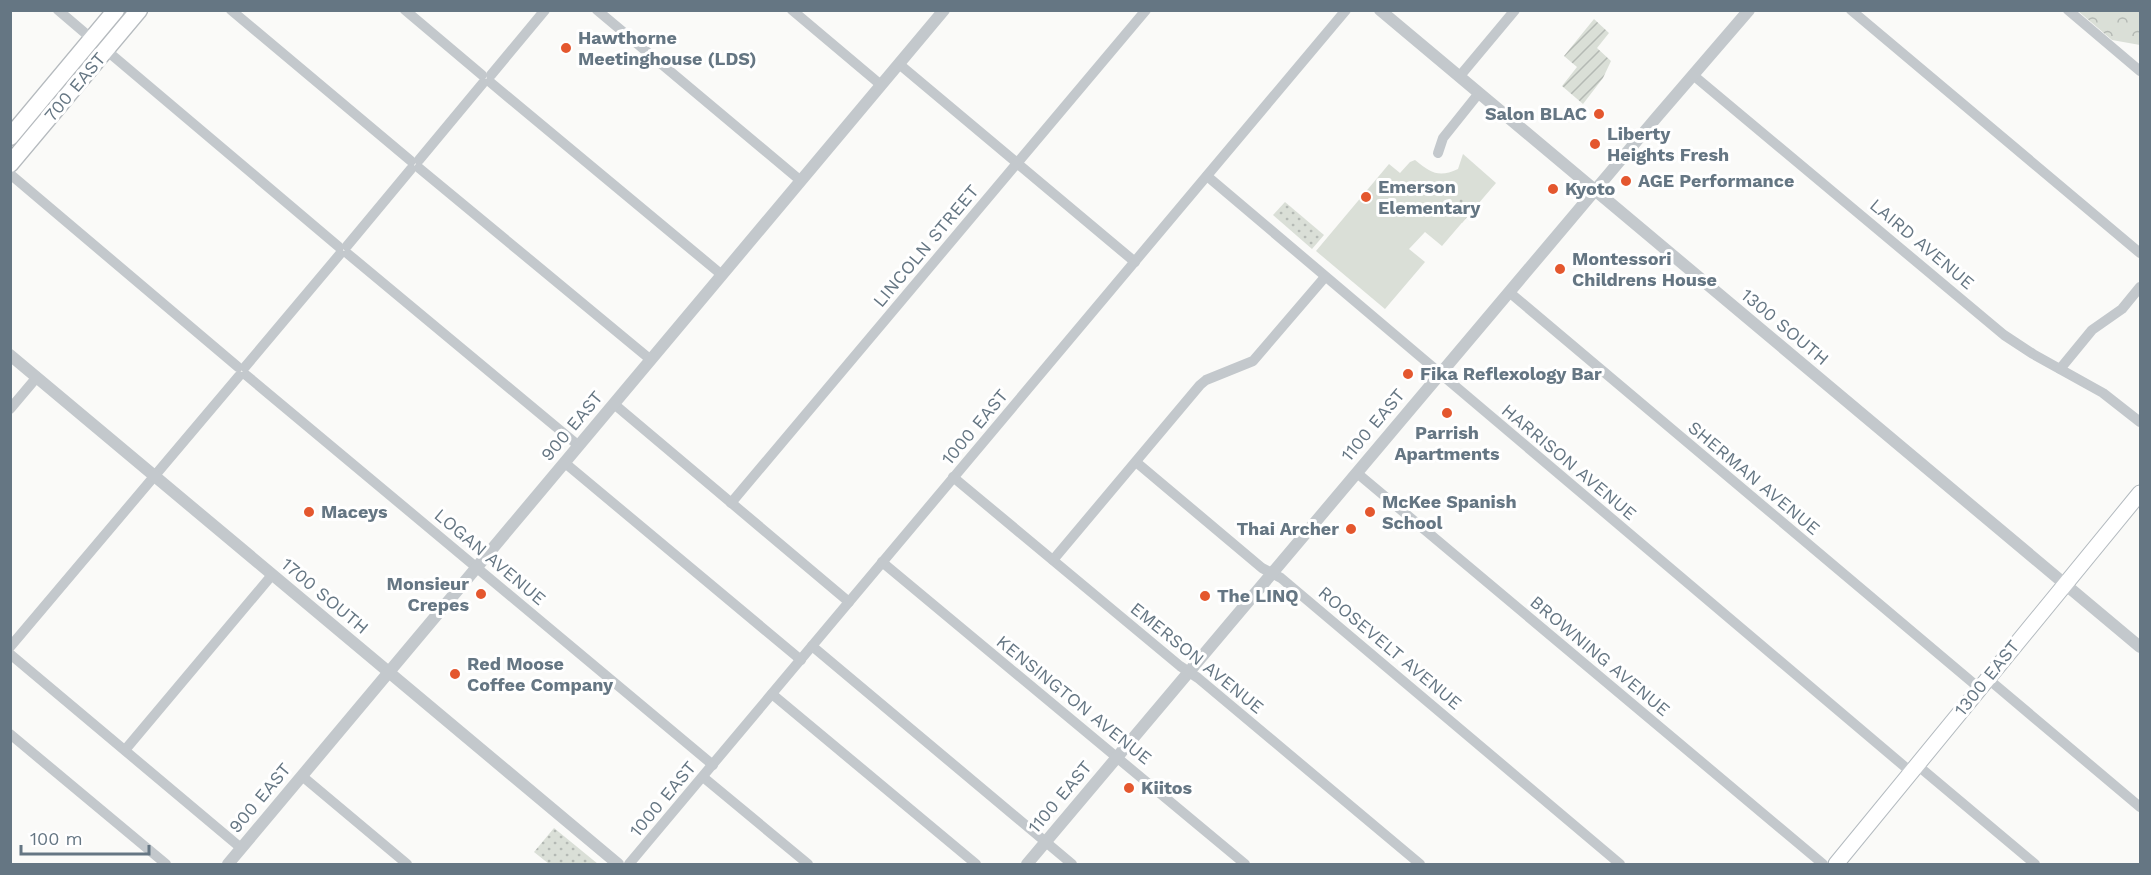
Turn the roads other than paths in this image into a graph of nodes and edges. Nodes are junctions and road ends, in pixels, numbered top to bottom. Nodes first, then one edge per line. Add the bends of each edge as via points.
1 (58, 10) edge
2 (116, 10) edge
3 (139, 10) edge
4 (231, 10) edge
5 (405, 10) edge
6 (545, 10) edge
7 (597, 10) edge
8 (792, 10) edge
9 (944, 10) edge
10 (1146, 10) edge
11 (1346, 10) edge
12 (1380, 10) edge
13 (1515, 10) edge
14 (1749, 10) edge
15 (1851, 10) edge
16 (2068, 10) edge
17 (92, 39) junction
18 (106, 50) junction
19 (899, 64) junction
20 (2140, 71) edge
21 (1694, 75) junction
22 (1459, 77) junction
23 (487, 79) junction
24 (881, 85) junction
25 (1479, 93) junction
26 (14, 125) edge
27 (1438, 153) dead end
28 (10, 164) edge
29 (415, 164) junction
30 (1017, 164) junction
31 (10, 174) edge
32 (1207, 176) junction
33 (801, 181) junction
34 (1595, 190) junction
35 (344, 250) junction
36 (2140, 253) edge
37 (1135, 262) junction
38 (722, 275) junction
39 (1325, 277) junction
40 (2140, 286) edge
41 (1509, 292) junction
42 (10, 354) edge
43 (651, 360) junction
44 (2060, 369) junction
45 (242, 371) junction
46 (1439, 375) junction
47 (37, 377) junction
48 (614, 404) junction
49 (10, 409) edge
50 (2140, 422) edge
51 (579, 446) junction
52 (1136, 462) junction
53 (565, 463) junction
54 (1357, 473) junction
55 (155, 476) junction
56 (953, 477) junction
57 (2140, 493) edge
58 (731, 503) junction
59 (1053, 560) junction
60 (882, 562) junction
61 (477, 568) junction
62 (1272, 573) junction
63 (272, 575) junction
64 (2064, 584) junction
65 (849, 602) junction
66 (813, 646) junction
67 (10, 647) edge
68 (2140, 647) edge
69 (10, 654) edge
70 (801, 660) junction
71 (1189, 672) junction
72 (389, 673) junction
73 (1983, 683) junction
74 (772, 694) junction
75 (10, 734) edge
76 (125, 750) junction
77 (1117, 758) junction
78 (713, 765) junction
79 (1914, 768) junction
80 (302, 776) junction
81 (703, 777) junction
82 (2140, 807) edge
83 (1046, 842) junction
84 (241, 848) junction
85 (166, 864) edge
86 (228, 864) edge
87 (407, 864) edge
88 (618, 864) edge
89 (629, 864) edge
90 (808, 864) edge
91 (976, 864) edge
92 (1027, 864) edge
93 (1072, 864) edge
94 (1245, 864) edge
95 (1420, 864) edge
96 (1620, 864) edge
97 (1823, 864) edge
98 (1836, 864) edge
99 (2036, 864) edge

1 - 17 street
2 - 17 main road, 700 EAST
3 - 18 main road, 700 EAST
4 - 29 street
5 - 23 street
6 - 23 street
7 - 33 street
8 - 24 street
9 - 19 street, 900 EAST
10 - 30 street, LINCOLN STREET
11 - 32 street, 1000 EAST
12 - 22 street, 1300 SOUTH
13 - 22 street
14 - 21 street, 1100 EAST
15 - 36 street
16 - 20 street
17 - 26 main road, 700 EAST
18 - 28 main road, 700 EAST
18 - 35 street
19 - 24 street, 900 EAST
19 - 30 street
21 - 34 street, 1100 EAST
21 - 44 street, LAIRD AVENUE via 2004,335
22 - 25 street, 1300 SOUTH
23 - 29 street
23 - 38 street
24 - 33 street, 900 EAST
25 - 27 street via 1447,132
25 - 34 street, 1300 SOUTH
29 - 35 street
29 - 43 street
30 - 37 street
30 - 58 street, LINCOLN STREET
31 - 45 street, LOGAN AVENUE
32 - 37 street, 1000 EAST
32 - 39 street, HARRISON AVENUE
33 - 38 street, 900 EAST
34 - 41 street, 1100 EAST
34 - 64 street, 1300 SOUTH
35 - 45 street
35 - 51 street
37 - 56 street, 1000 EAST
38 - 43 street, 900 EAST
39 - 46 street, HARRISON AVENUE
39 - 52 street via 1253,361 1203,382
40 - 44 street via 2122,309 2092,330
41 - 46 street, 1100 EAST
41 - 73 street, SHERMAN AVENUE
42 - 47 street, 1700 SOUTH
43 - 48 street, 900 EAST
44 - 50 street, LAIRD AVENUE via 2103,393
45 - 55 street
45 - 61 street, LOGAN AVENUE
46 - 54 street, 1100 EAST
46 - 79 street, HARRISON AVENUE
47 - 49 street
47 - 55 street, 1700 SOUTH
48 - 51 street, 900 EAST
48 - 58 street
51 - 53 street, 900 EAST
52 - 59 street
52 - 62 street, ROOSEVELT AVENUE
53 - 61 street, 900 EAST
53 - 70 street
54 - 62 street, 1100 EAST
54 - 97 street, BROWNING AVENUE
55 - 63 street, 1700 SOUTH
55 - 67 street
56 - 59 street, EMERSON AVENUE
56 - 60 street, 1000 EAST
57 - 64 main road, 1300 EAST
58 - 65 street
59 - 71 street, EMERSON AVENUE
60 - 65 street, 1000 EAST
60 - 77 street, KENSINGTON AVENUE
61 - 72 street, 900 EAST
61 - 78 street, LOGAN AVENUE
62 - 71 street, 1100 EAST
62 - 96 street, ROOSEVELT AVENUE
63 - 72 street, 1700 SOUTH
63 - 76 street
64 - 68 street, 1300 SOUTH
64 - 73 main road, 1300 EAST
65 - 66 street, 1000 EAST
66 - 70 street, 1000 EAST
66 - 83 street
69 - 76 street
70 - 74 street, 1000 EAST
71 - 77 street, 1100 EAST
71 - 95 street, EMERSON AVENUE
72 - 80 street, 900 EAST
72 - 88 street, 1700 SOUTH
73 - 79 main road, 1300 EAST
73 - 82 street, SHERMAN AVENUE
74 - 78 street, 1000 EAST
74 - 91 street
75 - 85 street
76 - 84 street
77 - 83 street, 1100 EAST
77 - 94 street, KENSINGTON AVENUE
78 - 81 street, 1000 EAST
79 - 98 main road, 1300 EAST
79 - 99 street, HARRISON AVENUE
80 - 84 street, 900 EAST
80 - 87 street
81 - 89 street, 1000 EAST
81 - 90 street
83 - 92 street, 1100 EAST
83 - 93 street
84 - 86 street, 900 EAST

